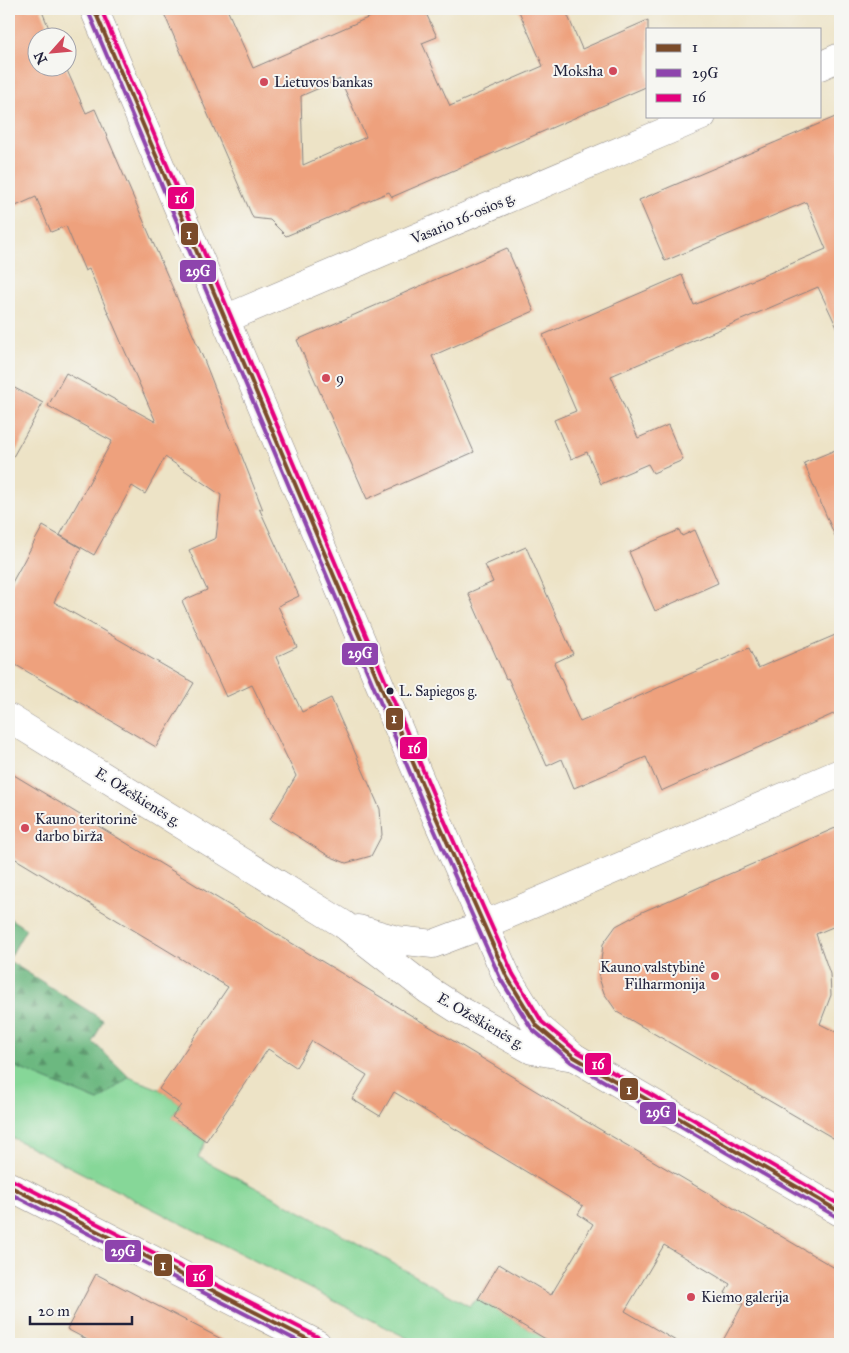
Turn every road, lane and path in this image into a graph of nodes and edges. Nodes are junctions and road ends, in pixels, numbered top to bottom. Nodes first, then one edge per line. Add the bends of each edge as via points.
1 (94, 9) edge
2 (840, 57) edge
3 (822, 65) edge
4 (697, 118) edge
5 (225, 319) junction
6 (9, 718) edge
7 (840, 773) edge
8 (343, 924) junction
9 (483, 925) junction
10 (574, 1057) junction
11 (9, 1186) edge
12 (840, 1212) edge
13 (317, 1344) edge

1 - 5 street
2 - 3 street
4 - 5 street, Vasario 16-osios g.
5 - 9 street
6 - 8 street, E. Ožeškienės g.
7 - 9 street
8 - 9 street, E. Ožeškienės g. via 397,940 433,944
8 - 10 street, E. Ožeškienės g. via 456,1008 532,1050
9 - 10 street via 507,977 537,1026
10 - 12 street, E. Ožeškienės g.
11 - 13 street

